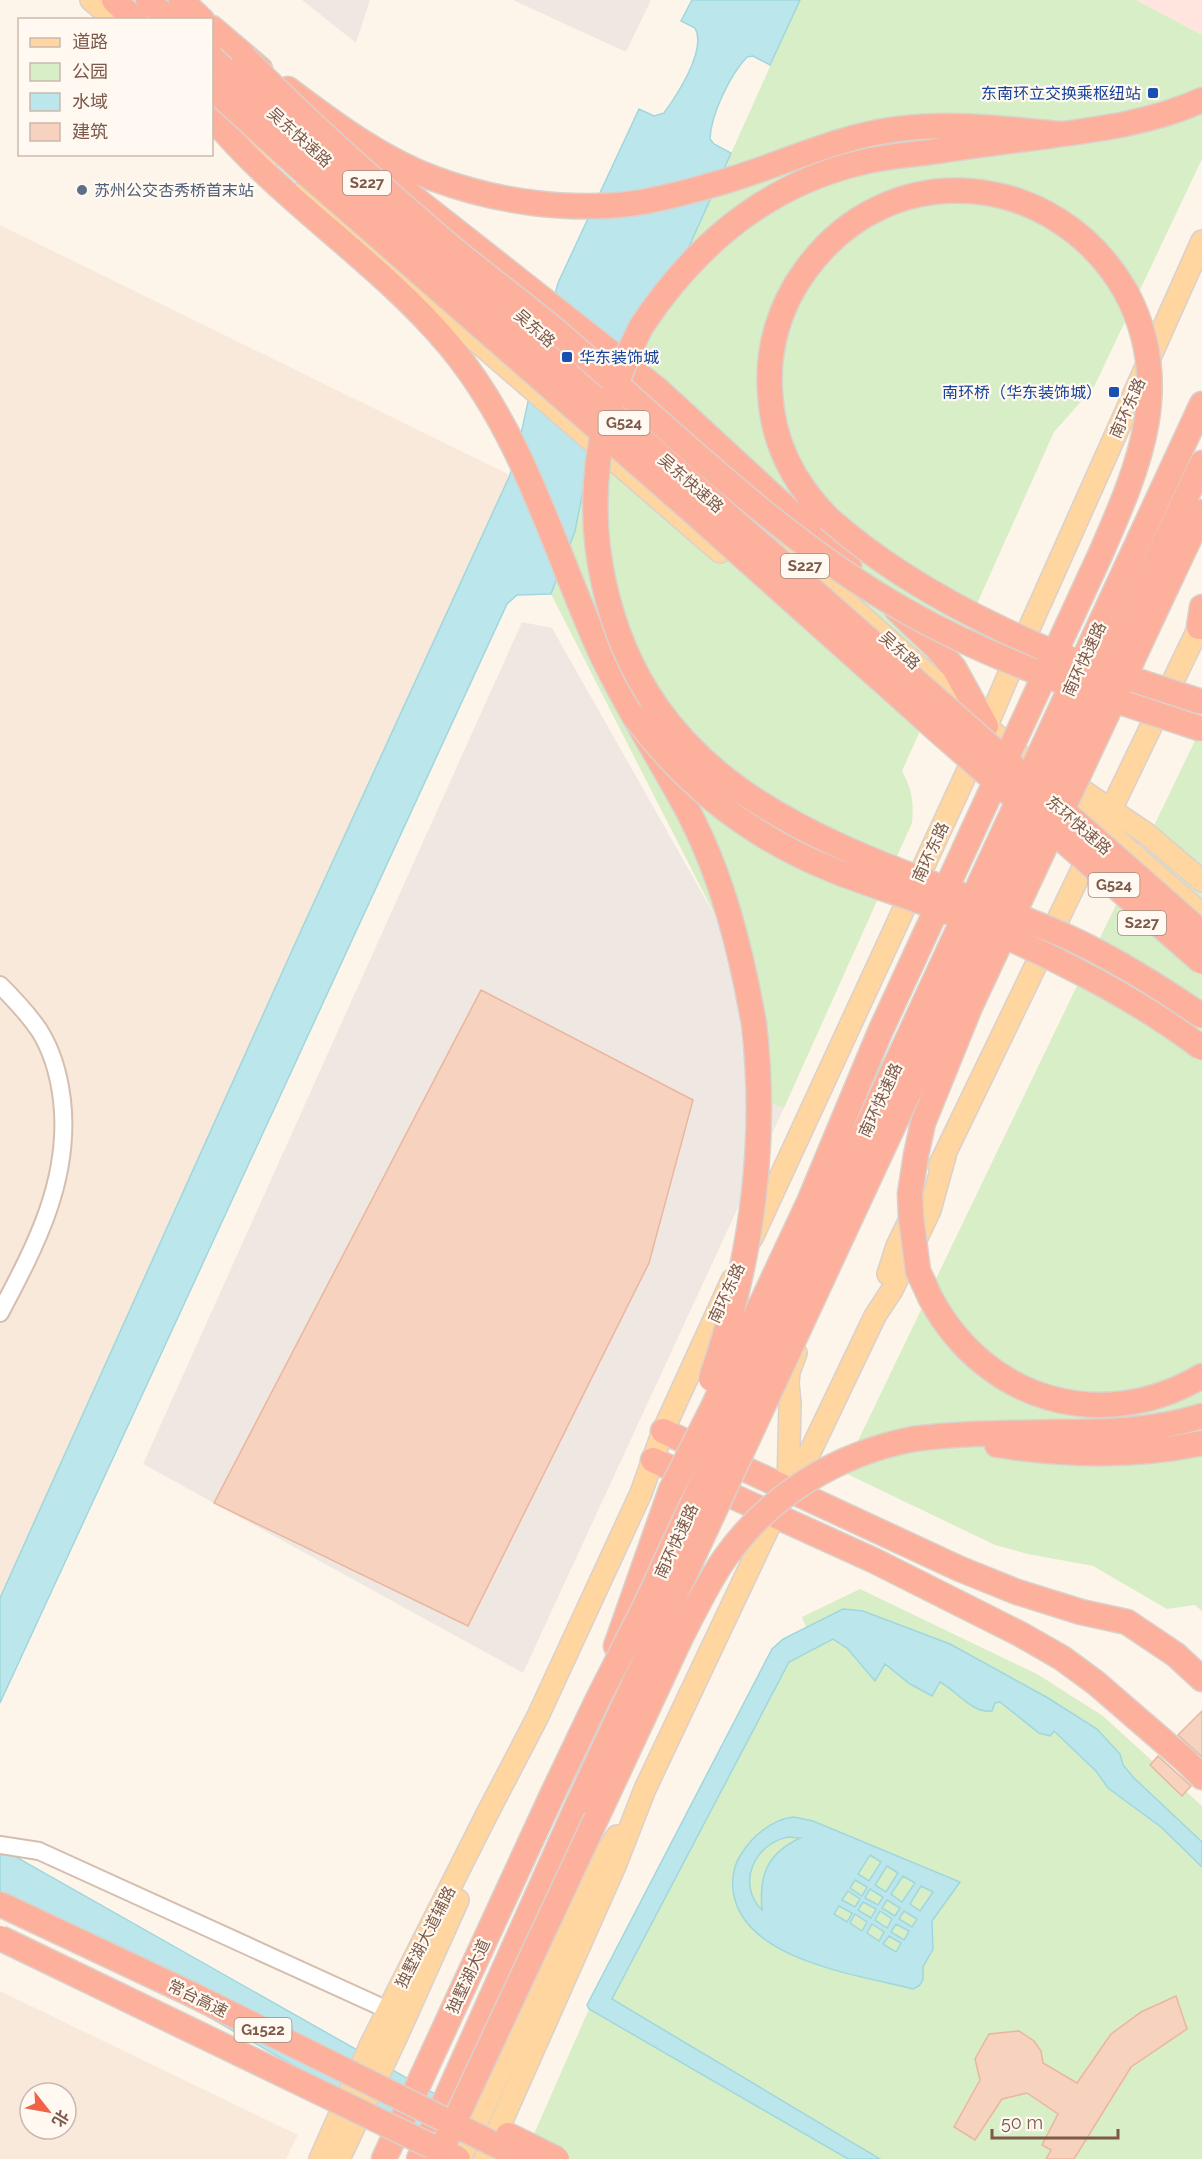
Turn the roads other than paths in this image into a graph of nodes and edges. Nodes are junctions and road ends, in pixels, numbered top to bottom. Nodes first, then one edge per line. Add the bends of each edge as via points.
1 (92, 0) edge
2 (114, 0) edge
3 (148, 0) edge
4 (165, 0) edge
5 (181, 0) edge
6 (112, 18) edge
7 (128, 18) edge
8 (133, 18) edge
9 (167, 18) edge
10 (184, 18) edge
11 (200, 18) edge
12 (213, 29) edge
13 (213, 44) edge
14 (244, 57) junction
15 (213, 59) edge
16 (213, 89) edge
17 (1202, 100) edge
18 (213, 106) edge
19 (294, 108) junction
20 (213, 118) edge
21 (1061, 135) junction
22 (1202, 241) edge
23 (1202, 404) edge
24 (1202, 463) edge
25 (1202, 512) edge
26 (1201, 618) edge
27 (1202, 702) edge
28 (635, 717) junction
29 (986, 726) junction
30 (1202, 729) edge
31 (968, 770) junction
32 (1061, 791) junction
33 (1031, 798) junction
34 (1107, 818) junction
35 (1041, 834) junction
36 (1082, 870) junction
37 (1202, 881) edge
38 (1202, 914) edge
39 (1202, 933) edge
40 (1202, 962) edge
41 (1202, 975) edge
42 (0, 985) edge
43 (1202, 1016) edge
44 (1202, 1048) edge
45 (0, 1313) edge
46 (1202, 1376) edge
47 (1202, 1416) edge
48 (663, 1431) junction
49 (938, 1436) junction
50 (1202, 1443) edge
51 (653, 1460) junction
52 (788, 1488) junction
53 (671, 1490) junction
54 (775, 1514) junction
55 (1202, 1679) edge
56 (597, 1701) junction
57 (537, 1718) junction
58 (1202, 1778) edge
59 (645, 1789) junction
60 (553, 1793) joint
61 (579, 1802) joint
62 (0, 1845) edge
63 (0, 1904) edge
64 (0, 1938) edge
65 (191, 1994) junction
66 (388, 2010) junction
67 (379, 2051) junction
68 (350, 2115) junction
69 (320, 2159) edge
70 (339, 2159) edge
71 (384, 2159) edge
72 (419, 2159) edge
73 (437, 2159) edge
74 (459, 2159) edge
75 (486, 2159) edge
76 (524, 2159) edge
77 (556, 2159) edge

1 - 6 main road
2 - 7 highway
2 - 8 highway
3 - 9 highway
4 - 10 main road
5 - 11 highway
12 - 14 highway
13 - 29 main road, 吴东路 / S227
14 - 19 highway, bridge
14 - 21 highway, bridge via 350,134 419,172 480,193 553,204 604,206 639,202 737,177 846,140 896,129 946,125
15 - 33 highway, 吴东快速路 / G524, bridge
16 - 33 highway, 吴东快速路 / G524, bridge
17 - 21 highway via 1144,121
18 - 31 main road, S227 via 413,286
19 - 29 highway, bridge via 648,382 714,440 936,647 954,668
19 - 30 highway, bridge via 720,475 855,580 982,650
20 - 28 highway via 234,145 394,287 472,375 521,460 591,632
21 - 43 highway, bridge via 899,155 832,171 770,199 731,225 697,255 641,327 618,374 597,469 596,519 601,568 613,617 644,685 688,745 724,779 781,818 821,839 1094,950
22 - 29 main road, 南环东路
23 - 56 highway, 南环快速路, bridge via 644,1608
24 - 61 highway, 南环快速路, bridge
25 - 46 highway, bridge via 975,996 923,1123 910,1205 918,1271 939,1313 968,1351 1005,1379 1049,1398 1096,1405 1150,1399
26 - 34 main road
27 - 53 highway, bridge via 1065,657 1056,653 1047,650 1029,642 962,609 868,552 810,499 788,463 774,424 769,382 771,354 782,313 794,288 818,253 850,226 900,200 955,191 1010,198 1061,220 1103,257 1138,315 1150,366 1148,419 1127,491 1101,553 1067,625 1063,636 1058,646 1053,657 1048,668 1013,743 1008,753 880,1032 804,1213
28 - 44 highway, bridge via 686,777 765,837 817,864 939,908 1057,959
28 - 53 highway, bridge via 689,814 732,922 748,988 760,1085 758,1164 746,1255 729,1328
29 - 31 main road, 南环东路
29 - 32 main road, 吴东路 / S227
29 - 34 main road
31 - 35 main road, S227
31 - 48 main road, 南环东路
32 - 34 main road, 吴东路 / S227
32 - 35 main road
33 - 39 highway, 东环快速路 / G524, bridge
33 - 40 highway, 东环快速路 / G524, bridge
34 - 36 main road
34 - 37 main road via 1147,834
34 - 38 main road, S227
35 - 36 main road, S227
35 - 52 main road via 789,1372
36 - 41 main road, S227
36 - 52 main road via 945,1155 930,1210 892,1290
42 - 45 street via 32,1020 50,1052 60,1089 64,1135 48,1211
47 - 49 highway via 1134,1430
48 - 51 main road, 南环东路
48 - 52 highway
49 - 50 highway via 1044,1452 1102,1454
49 - 73 highway, bridge via 876,1448 824,1470 777,1502 725,1557 681,1637
51 - 54 highway
51 - 57 main road, 独墅湖大道辅路
52 - 54 main road
52 - 55 highway via 1017,1592 1127,1622 1176,1655
53 - 56 highway, bridge
54 - 58 highway via 946,1595 1062,1658
54 - 59 main road
56 - 60 highway, 南环快速路, bridge
57 - 66 main road, 独墅湖大道辅路
57 - 67 main road, 独墅湖大道辅路 via 498,1812
59 - 74 main road via 600,1862
59 - 75 main road
60 - 71 highway, 独墅湖大道, bridge
61 - 72 highway, 独墅湖大道, bridge
62 - 66 street via 39,1851
63 - 65 highway, 常台高速 / G1522, bridge
64 - 74 highway, 常台高速 / G1522, bridge
65 - 76 highway, 常台高速 / G1522, bridge
65 - 77 highway, bridge via 364,2064
66 - 67 main road, 独墅湖大道辅路
67 - 68 main road, 独墅湖大道辅路, bridge
68 - 69 main road, 独墅湖大道辅路
68 - 70 main road, 独墅湖大道辅路

